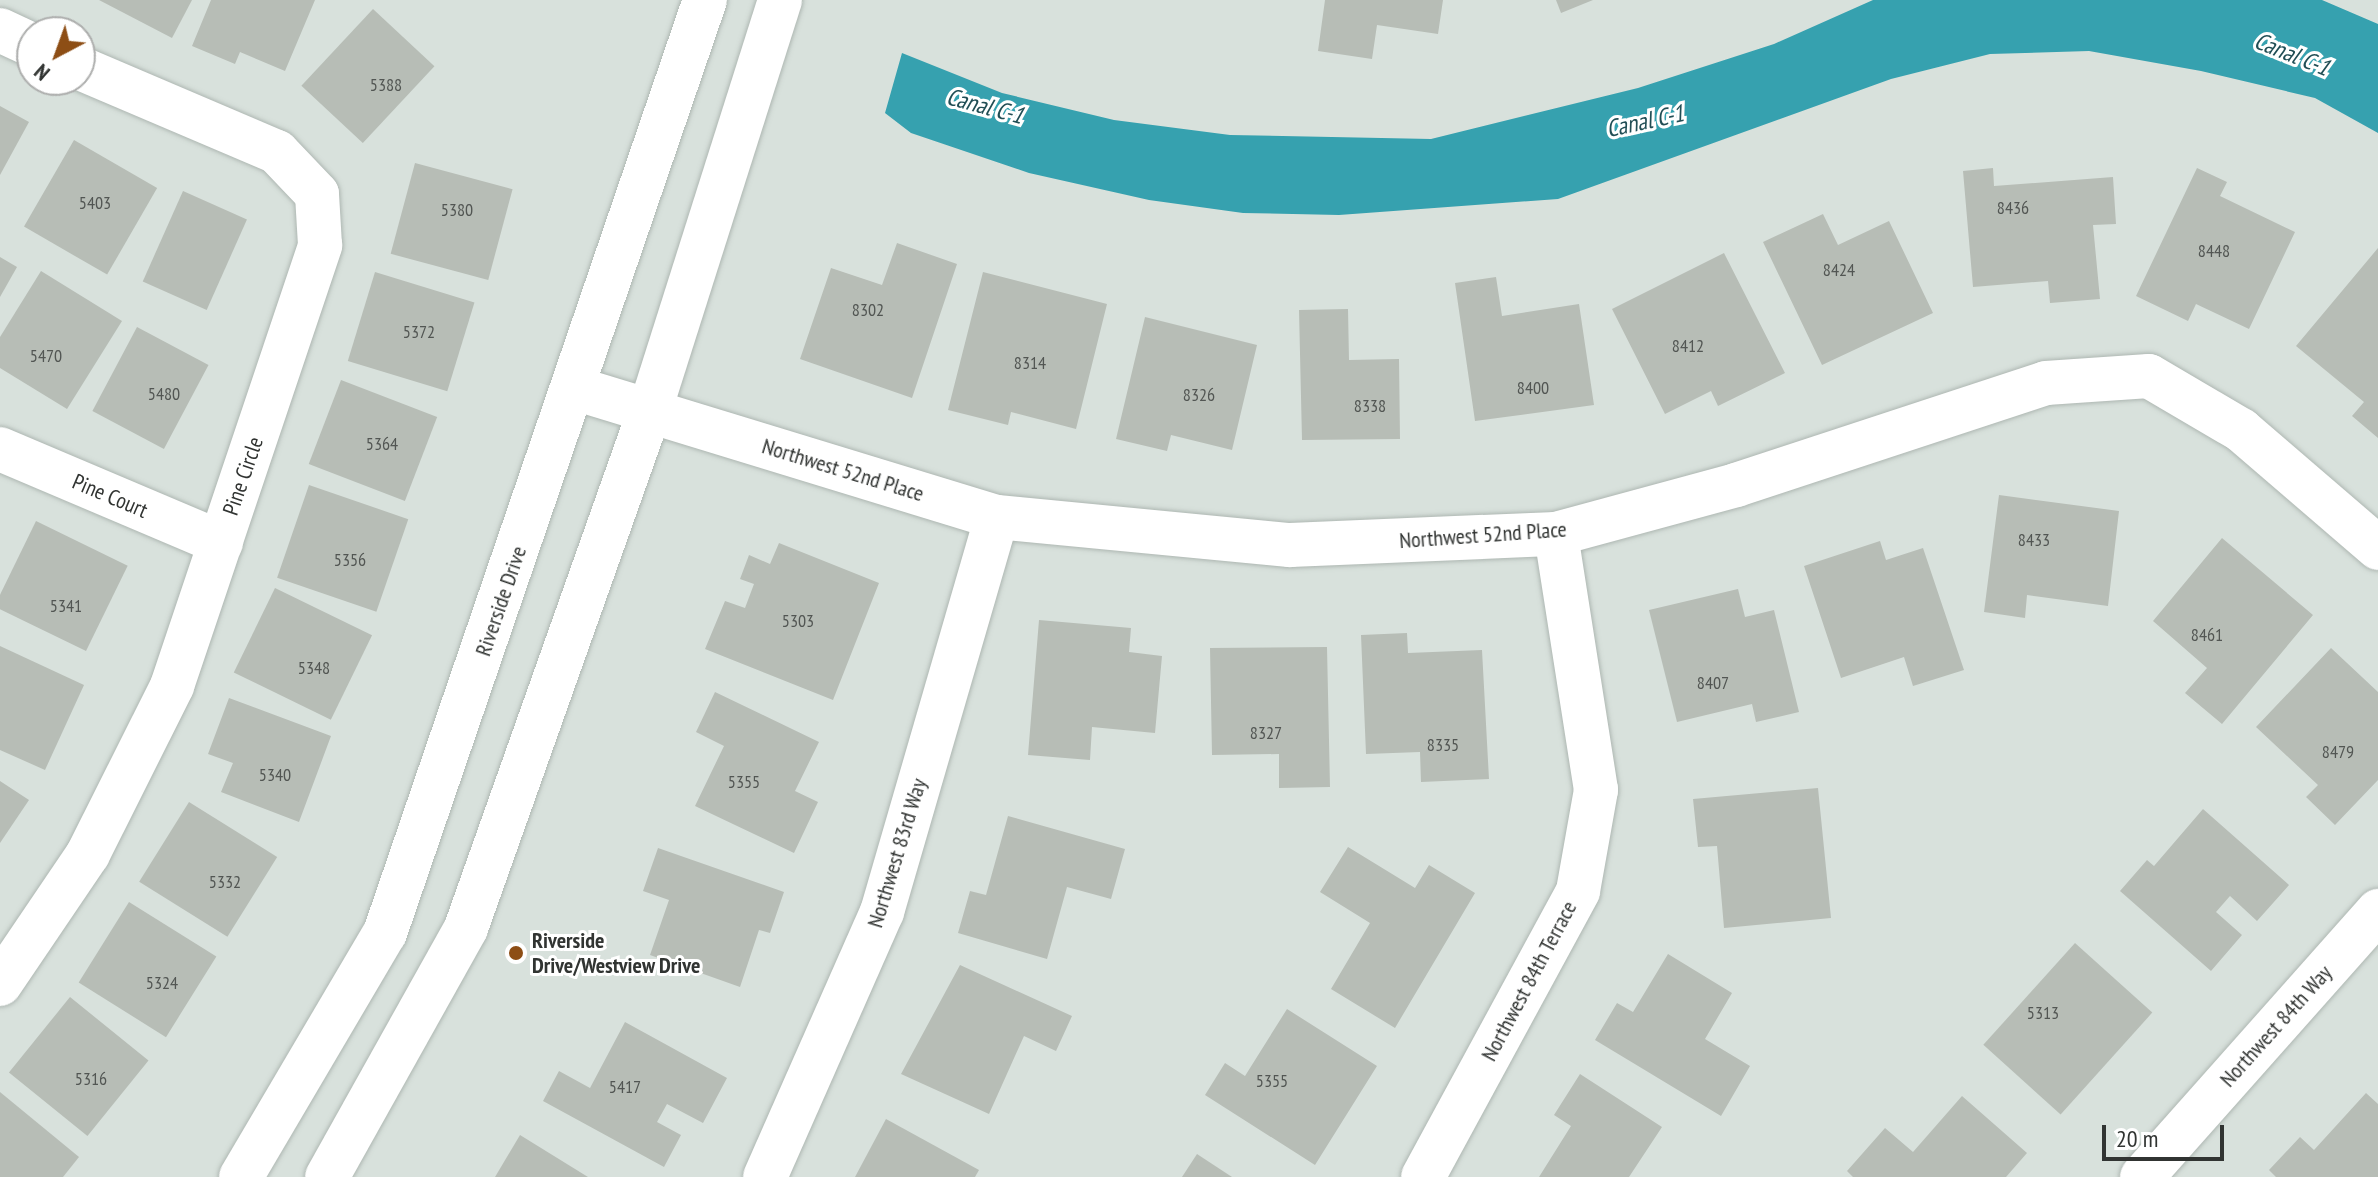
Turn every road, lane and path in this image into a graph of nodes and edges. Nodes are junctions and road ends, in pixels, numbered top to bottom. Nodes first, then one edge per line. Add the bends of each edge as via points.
1 (705, 0) edge
2 (780, 0) edge
3 (96, 75) edge
4 (574, 388) junction
5 (650, 410) junction
6 (0, 449) edge
7 (997, 517) junction
8 (1556, 534) junction
9 (221, 543) junction
10 (2378, 548) edge
11 (2378, 911) edge
12 (0, 984) edge
13 (241, 1177) edge
14 (327, 1177) edge
15 (765, 1177) edge
16 (1423, 1177) edge
17 (2142, 1177) edge

1 - 4 street, Riverside Drive
2 - 5 street
3 - 9 street, Pine Circle via 277,152 317,194 320,245
4 - 5 street, Northwest 52nd Place
4 - 13 street, Riverside Drive via 385,933
5 - 7 street, Northwest 52nd Place
5 - 14 street via 466,928
6 - 9 street, Pine Court
7 - 8 street, Northwest 52nd Place via 1290,545
7 - 15 street, Northwest 83rd Way via 882,912
8 - 10 street, Northwest 52nd Place via 1736,485 2046,383 2149,376 2241,430
8 - 16 street, Northwest 84th Terrace via 1596,790 1578,891
9 - 12 street, Pine Circle via 172,686 88,854
11 - 17 street, Northwest 84th Way

